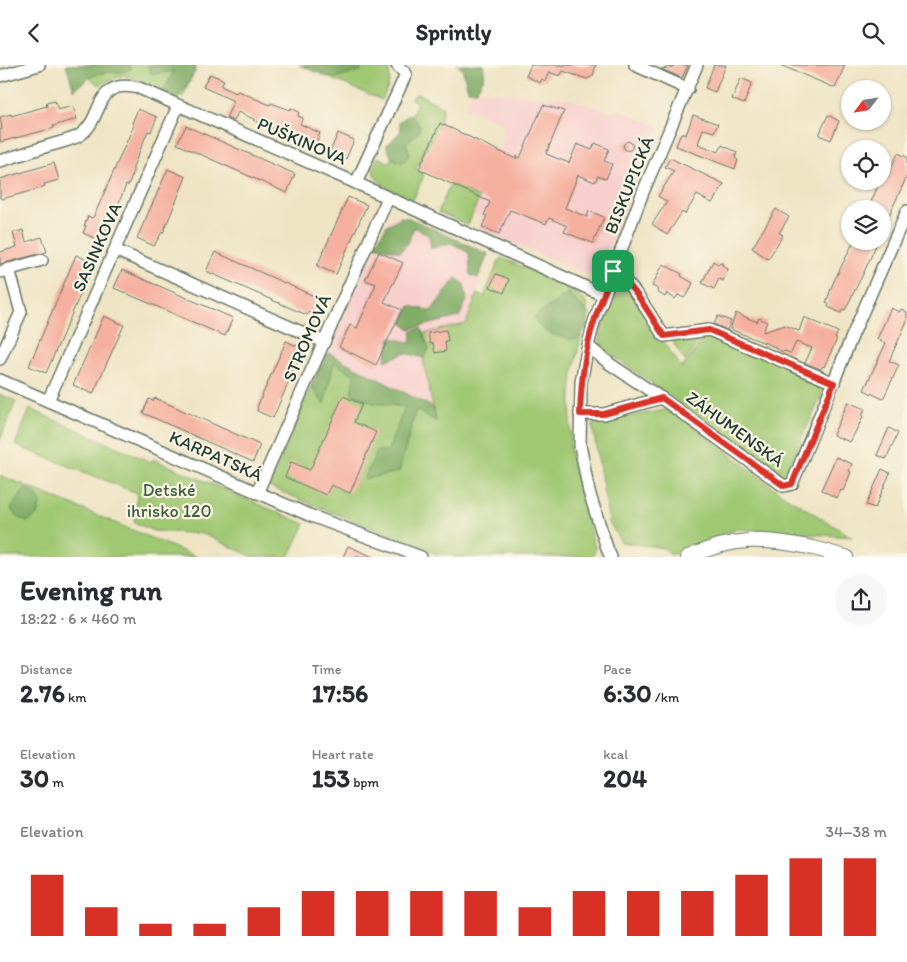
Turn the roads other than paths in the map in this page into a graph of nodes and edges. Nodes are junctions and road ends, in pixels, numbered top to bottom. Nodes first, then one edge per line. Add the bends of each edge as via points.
1 (39, 65) edge
2 (397, 65) edge
3 (635, 65) edge
4 (698, 65) edge
5 (655, 69) edge
6 (0, 76) edge
7 (688, 89) junction
8 (178, 106) junction
9 (0, 161) edge
10 (356, 183) junction
11 (388, 198) junction
12 (907, 211) edge
13 (115, 250) junction
14 (42, 260) dead end
15 (5, 271) edge
16 (613, 271) junction
17 (604, 295) junction
18 (324, 342) junction
19 (588, 346) junction
20 (0, 359) edge
21 (0, 380) edge
22 (834, 383) junction
23 (662, 398) junction
24 (48, 401) junction
25 (580, 414) junction
26 (257, 493) junction
27 (421, 557) edge
28 (611, 557) edge
29 (688, 557) edge
30 (843, 557) edge

1 - 6 street
2 - 10 street via 406,74
3 - 5 street
4 - 7 street, BISKUPICKÁ
5 - 7 street
7 - 16 street, BISKUPICKÁ
8 - 9 street, PUŠKINOVA via 139,89 123,86 107,94 99,103 90,124 79,135
8 - 10 street, PUŠKINOVA
8 - 13 street, SASINKOVA
10 - 11 street, PUŠKINOVA
11 - 17 street, PUŠKINOVA
11 - 18 street, STROMOVÁ
12 - 22 street, ZÁHUMENSKÁ
13 - 18 street
13 - 24 street, SASINKOVA
14 - 15 street
15 - 20 street via 21,312
16 - 17 street, BISKUPICKÁ
16 - 22 street via 631,288 664,336 709,330
17 - 19 street, BISKUPICKÁ
18 - 26 street, STROMOVÁ
19 - 23 street, ZÁHUMENSKÁ
19 - 25 street, BISKUPICKÁ via 581,382
21 - 24 street, KARPATSKÁ
22 - 23 street, ZÁHUMENSKÁ via 792,484 784,486
23 - 25 street, ZÁHUMENSKÁ via 604,414
24 - 26 street, KARPATSKÁ
25 - 28 street, BISKUPICKÁ via 583,468
26 - 27 street, KARPATSKÁ
29 - 30 main road via 709,547 728,543 773,540

